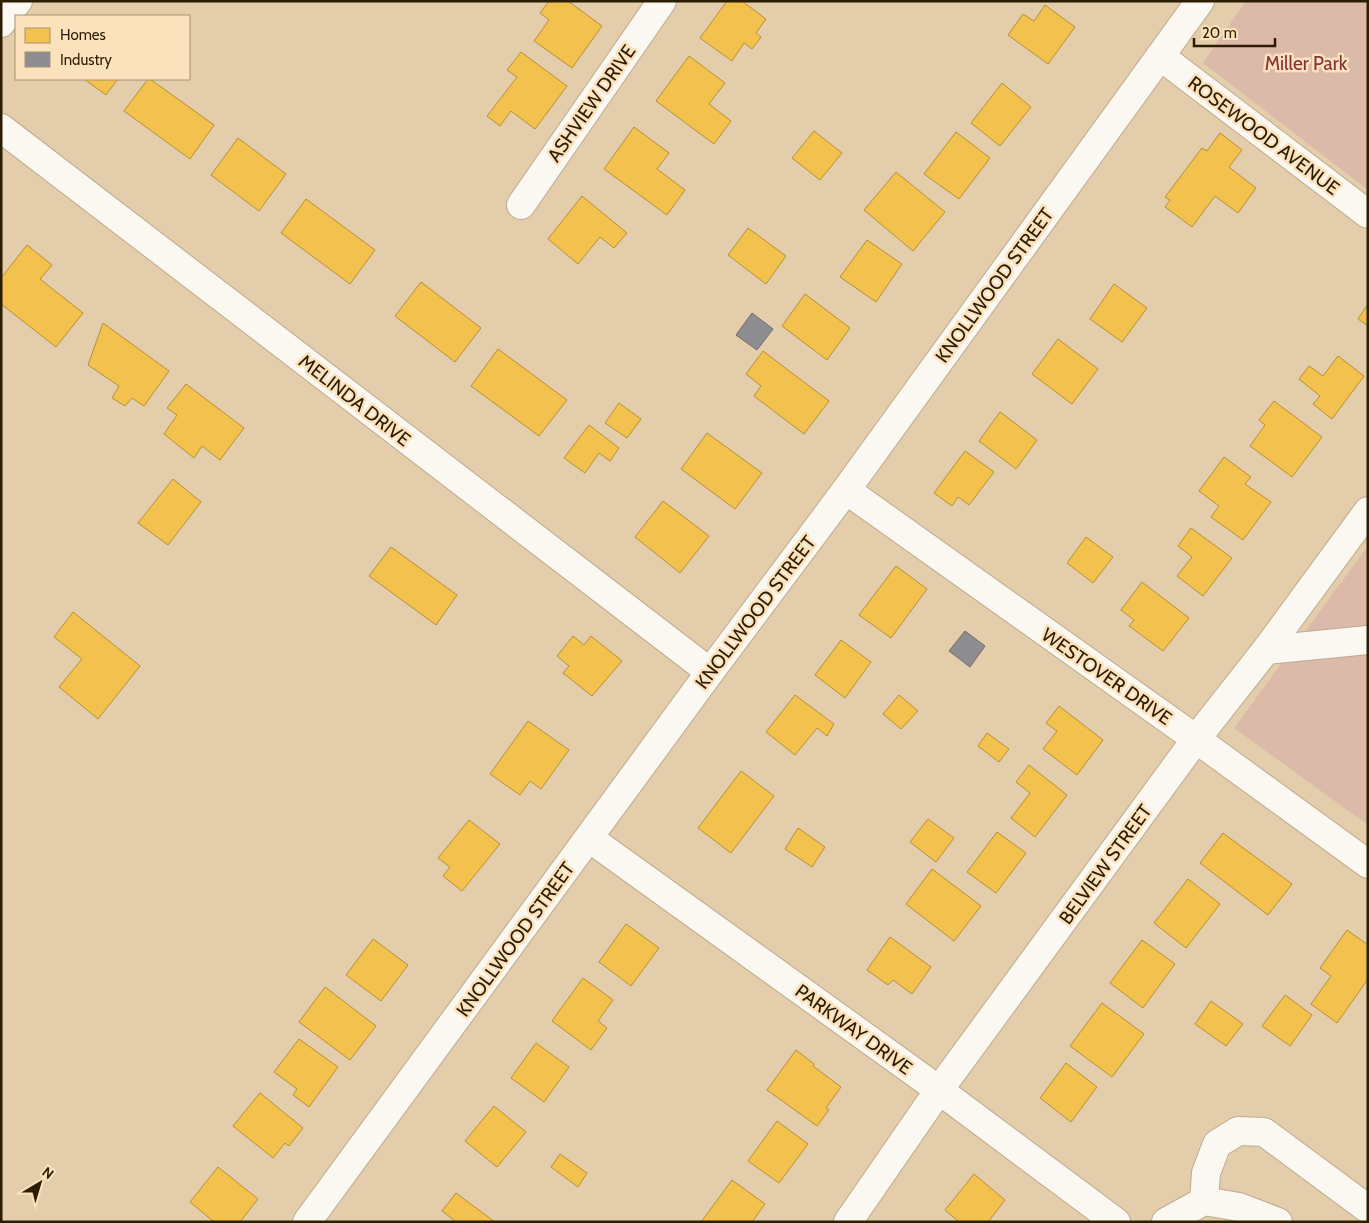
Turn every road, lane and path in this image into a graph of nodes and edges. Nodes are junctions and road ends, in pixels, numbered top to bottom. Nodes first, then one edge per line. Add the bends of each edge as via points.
1 (18, 1) edge
2 (662, 1) edge
3 (1200, 1) edge
4 (1, 23) edge
5 (1160, 56) junction
6 (1, 128) edge
7 (521, 205) dead end
8 (1368, 214) edge
9 (846, 490) junction
10 (1368, 511) edge
11 (1368, 640) edge
12 (1266, 650) junction
13 (710, 672) junction
14 (1196, 739) junction
15 (589, 838) junction
16 (1368, 864) edge
17 (939, 1090) junction
18 (1204, 1201) junction
19 (1368, 1209) edge
20 (307, 1222) edge
21 (848, 1222) edge
22 (1116, 1222) edge
23 (1166, 1222) edge
24 (1278, 1222) edge

1 - 4 street
2 - 7 street, ASHVIEW DRIVE
3 - 5 street, KNOLLWOOD STREET
5 - 8 street, ROSEWOOD AVENUE
5 - 9 street, KNOLLWOOD STREET
6 - 13 street, MELINDA DRIVE
9 - 13 street, KNOLLWOOD STREET
9 - 14 street, WESTOVER DRIVE
10 - 12 street, BELVIEW STREET
11 - 12 street
12 - 14 street, BELVIEW STREET
13 - 15 street, KNOLLWOOD STREET
14 - 16 street, WESTOVER DRIVE
14 - 17 street, BELVIEW STREET
15 - 17 street, PARKWAY DRIVE
15 - 20 street, KNOLLWOOD STREET
17 - 21 street, BELVIEW STREET
17 - 22 street, PARKWAY DRIVE
18 - 19 street via 1206,1173 1217,1144 1238,1131 1264,1132
18 - 23 street
18 - 24 street via 1239,1207

